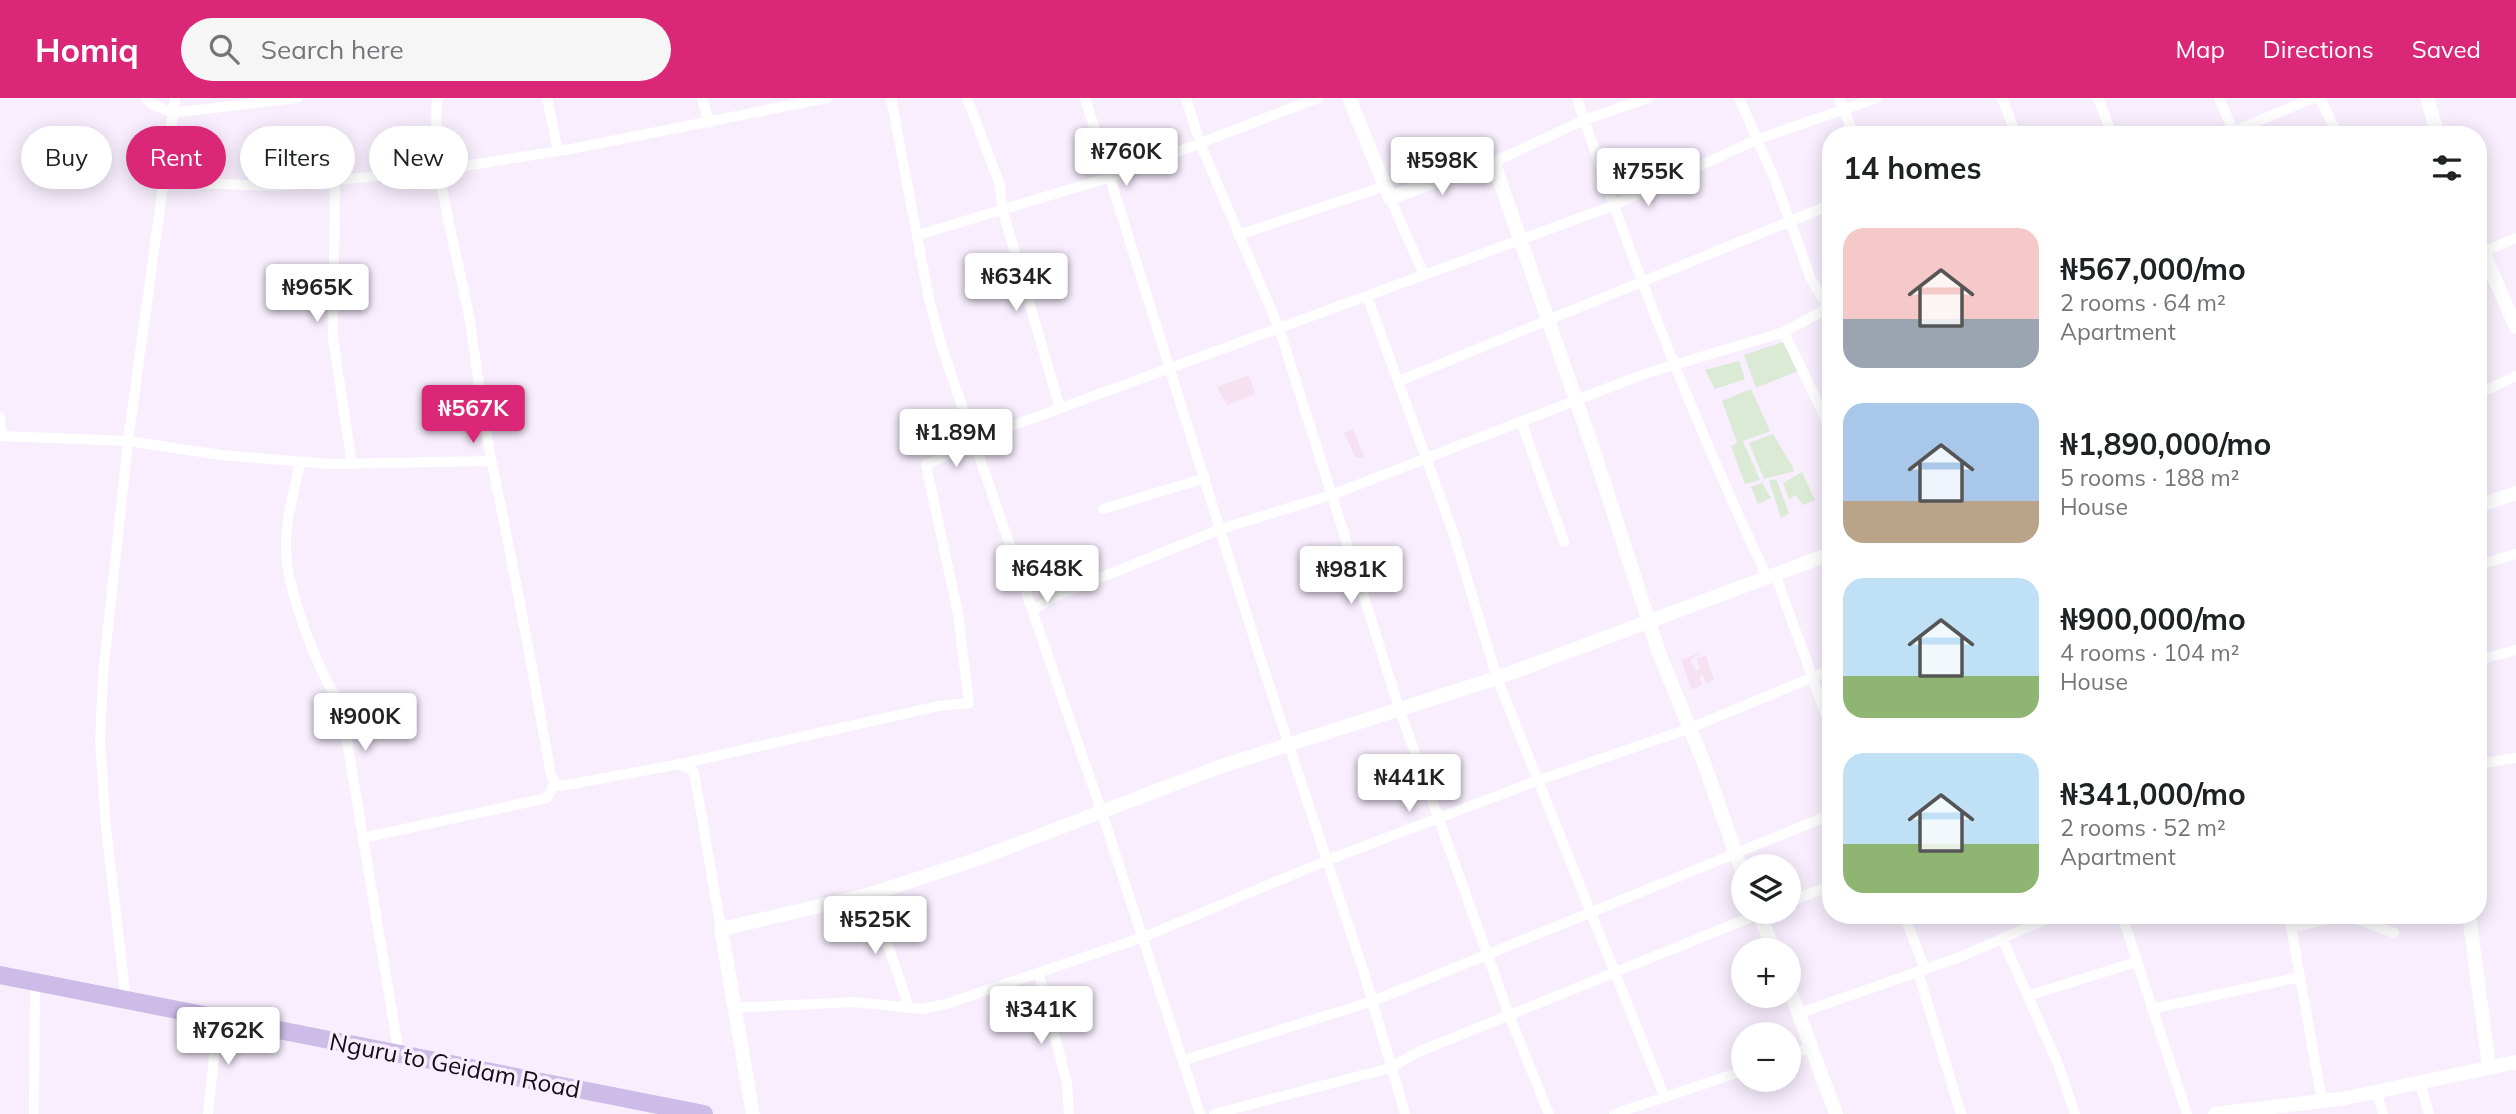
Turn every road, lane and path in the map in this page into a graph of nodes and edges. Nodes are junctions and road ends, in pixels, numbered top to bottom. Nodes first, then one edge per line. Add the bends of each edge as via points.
1 (146, 98) edge
2 (175, 98) edge
3 (297, 98) edge
4 (437, 98) edge
5 (547, 98) edge
6 (702, 98) edge
7 (827, 98) edge
8 (891, 98) edge
9 (967, 98) edge
10 (1085, 98) edge
11 (1186, 98) edge
12 (1318, 98) edge
13 (1349, 98) edge
14 (1577, 98) edge
15 (1648, 98) edge
16 (1740, 98) edge
17 (1839, 98) edge
18 (1877, 98) edge
19 (2002, 98) edge
20 (2098, 98) edge
21 (2219, 98) edge
22 (2313, 98) edge
23 (2320, 98) edge
24 (2427, 98) edge
25 (1844, 109) junction
26 (173, 113) junction
27 (1584, 120) junction
28 (709, 123) junction
29 (171, 126) edge
30 (435, 126) edge
31 (1851, 126) edge
32 (2013, 126) edge
33 (2109, 126) edge
34 (2229, 126) edge
35 (2247, 126) edge
36 (2334, 126) edge
37 (2435, 126) edge
38 (1758, 139) junction
39 (1200, 143) junction
40 (558, 151) junction
41 (1492, 163) junction
42 (468, 165) edge
43 (1111, 177) junction
44 (163, 189) edge
45 (335, 189) edge
46 (443, 189) edge
47 (1387, 192) junction
48 (1615, 205) junction
49 (1002, 208) junction
50 (1822, 208) edge
51 (1791, 220) junction
52 (918, 234) junction
53 (1238, 234) junction
54 (2516, 238) edge
55 (1522, 240) junction
56 (2487, 247) edge
57 (2487, 264) edge
58 (1424, 275) junction
59 (1643, 280) junction
60 (1367, 296) junction
61 (1822, 296) edge
62 (1822, 313) edge
63 (1549, 319) junction
64 (2516, 327) edge
65 (1279, 328) junction
66 (1784, 332) junction
67 (1675, 365) junction
68 (1170, 369) junction
69 (2516, 376) edge
70 (1399, 381) junction
71 (2487, 390) edge
72 (1576, 400) junction
73 (1060, 408) junction
74 (1822, 411) edge
75 (0, 417) edge
76 (1521, 421) junction
77 (1, 436) edge
78 (128, 441) junction
79 (974, 444) junction
80 (1424, 458) junction
81 (491, 461) junction
82 (300, 462) junction
83 (352, 464) junction
84 (1205, 478) junction
85 (2516, 493) edge
86 (1334, 495) junction
87 (2487, 503) edge
88 (1103, 509) dead end
89 (1221, 528) junction
90 (1564, 542) dead end
91 (2516, 554) edge
92 (1822, 557) edge
93 (2487, 562) edge
94 (1771, 575) junction
95 (1032, 611) junction
96 (1648, 620) junction
97 (2516, 650) edge
98 (2487, 658) edge
99 (1822, 674) edge
100 (1497, 678) junction
101 (1812, 678) junction
102 (1822, 705) edge
103 (1399, 708) junction
104 (1688, 729) junction
105 (1289, 743) junction
106 (2516, 758) edge
107 (2487, 763) edge
108 (680, 764) junction
109 (1536, 781) junction
110 (555, 783) junction
111 (1102, 813) junction
112 (1822, 818) edge
113 (1437, 819) junction
114 (363, 838) junction
115 (1735, 854) joint
116 (1731, 856) edge
117 (1328, 860) junction
118 (1822, 889) edge
119 (871, 894) junction
120 (1801, 897) edge
121 (1591, 913) junction
122 (1732, 924) edge
123 (1907, 924) edge
124 (2036, 924) edge
125 (2125, 924) edge
126 (2290, 924) edge
127 (2308, 924) edge
128 (2370, 924) edge
129 (2470, 924) edge
130 (2291, 928) junction
131 (722, 929) junction
132 (2394, 933) dead end
133 (1144, 937) junction
134 (2002, 939) junction
135 (1489, 954) junction
136 (2136, 962) junction
137 (1921, 970) junction
138 (1615, 974) junction
139 (0, 975) edge
140 (1039, 975) junction
141 (2300, 977) junction
142 (35, 982) junction
143 (2028, 996) junction
144 (126, 1000) junction
145 (1373, 1001) junction
146 (734, 1008) junction
147 (909, 1008) junction
148 (1798, 1008) edge
149 (2151, 1009) junction
150 (1800, 1013) junction
151 (1509, 1015) junction
152 (218, 1018) junction
153 (1813, 1047) junction
154 (1801, 1051) edge
155 (399, 1054) junction
156 (1184, 1060) junction
157 (2516, 1062) edge
158 (2489, 1066) junction
159 (1390, 1068) junction
160 (1731, 1075) edge
161 (2420, 1083) junction
162 (2377, 1092) junction
163 (1665, 1098) junction
164 (2322, 1101) junction
165 (34, 1114) edge
166 (208, 1114) edge
167 (704, 1114) edge
168 (753, 1114) edge
169 (1069, 1114) edge
170 (1200, 1114) edge
171 (1213, 1114) edge
172 (1405, 1114) edge
173 (1549, 1114) edge
174 (1614, 1114) edge
175 (1836, 1114) edge
176 (1961, 1114) edge
177 (2075, 1114) edge
178 (2187, 1114) edge
179 (2216, 1114) edge
180 (2383, 1114) edge
181 (2429, 1114) edge

1 - 26 street
2 - 26 street
3 - 26 street
4 - 30 street
5 - 40 street
6 - 28 street
7 - 28 street
8 - 52 street
9 - 49 street via 1000,185
10 - 43 street
11 - 39 street
12 - 39 street
13 - 47 street
14 - 27 street
15 - 27 street
16 - 38 street
17 - 25 street
18 - 25 street
19 - 32 street
20 - 33 street
21 - 34 street
22 - 35 street
23 - 36 street
24 - 37 street
25 - 31 street
25 - 38 street
26 - 29 street
27 - 41 street
27 - 48 street
28 - 40 street
38 - 48 street
38 - 51 street
39 - 43 street
39 - 53 street
40 - 42 street
41 - 47 street
41 - 55 street
43 - 49 street
43 - 68 street
44 - 78 street
45 - 83 street via 333,339
46 - 81 street
47 - 53 street
47 - 58 street
48 - 55 street
48 - 59 street
49 - 52 street
49 - 73 street
50 - 51 street
51 - 59 street
51 - 61 street via 1811,279
52 - 79 street via 942,348
53 - 65 street
54 - 56 street
55 - 58 street
55 - 63 street
57 - 64 street
58 - 60 street
59 - 63 street
59 - 67 street
60 - 65 street
60 - 70 street
62 - 66 street
63 - 70 street
63 - 72 street
65 - 68 street
65 - 86 street
66 - 67 street
66 - 74 street
67 - 72 street
67 - 94 street via 1731,500
68 - 73 street
68 - 84 street
69 - 71 street
70 - 80 street
72 - 76 street
72 - 96 street
73 - 79 street
75 - 77 street
76 - 80 street
76 - 90 street
77 - 78 street
78 - 82 street via 221,456
78 - 144 street via 100,739
79 - 95 street
79 - 108 street via 926,465 958,614 969,702
80 - 86 street
80 - 100 street via 1453,532
81 - 83 street
81 - 110 street
82 - 83 street
82 - 114 street via 286,547 289,569 314,654 341,705
84 - 88 street
84 - 89 street
85 - 87 street
86 - 89 street
86 - 103 street
89 - 95 street via 1058,595
89 - 105 street
91 - 93 street
92 - 94 street
94 - 96 street
94 - 101 street
95 - 111 street
96 - 100 street
96 - 104 street
97 - 98 street
99 - 101 street
100 - 103 street
100 - 109 street
101 - 102 street
101 - 104 street
103 - 105 street
103 - 113 street
104 - 109 street
104 - 115 street
105 - 111 street
105 - 117 street
106 - 107 street
108 - 110 street via 561,786
108 - 131 street via 694,772
109 - 113 street
109 - 121 street
110 - 114 street via 547,798
111 - 119 street
111 - 133 street
112 - 115 street
113 - 117 street
113 - 135 street
114 - 155 street
116 - 121 street
117 - 133 street
117 - 145 street
118 - 120 street
119 - 131 street
119 - 147 street
121 - 135 street
121 - 138 street
122 - 138 street
123 - 137 street
124 - 134 street
125 - 136 street
126 - 130 street
127 - 130 street
128 - 132 street
129 - 158 street
130 - 141 street
131 - 146 street
133 - 140 street
133 - 156 street
134 - 137 street
134 - 143 street
135 - 145 street
135 - 151 street
136 - 143 street
136 - 149 street
137 - 150 street
137 - 176 street
138 - 151 street
138 - 163 street
139 - 142 main road, Nguru to Geidam Road
140 - 147 street via 946,1004
140 - 169 street via 1067,1083
141 - 149 street
141 - 164 street
142 - 144 main road, Nguru to Geidam Road
142 - 165 street
143 - 177 street via 2059,1064
144 - 152 main road, Nguru to Geidam Road
145 - 156 street
145 - 159 street
146 - 147 street via 854,1003
146 - 168 street
148 - 150 street
149 - 178 street
150 - 153 street
151 - 159 street
151 - 173 street
152 - 155 main road, Nguru to Geidam Road
152 - 166 street
153 - 154 street
153 - 175 street
155 - 167 main road, Nguru to Geidam Road
156 - 170 street
157 - 158 street
158 - 161 street
159 - 171 street
159 - 172 street
160 - 163 street
161 - 162 street
161 - 181 street
162 - 164 street
162 - 180 street
163 - 174 street
164 - 179 street

